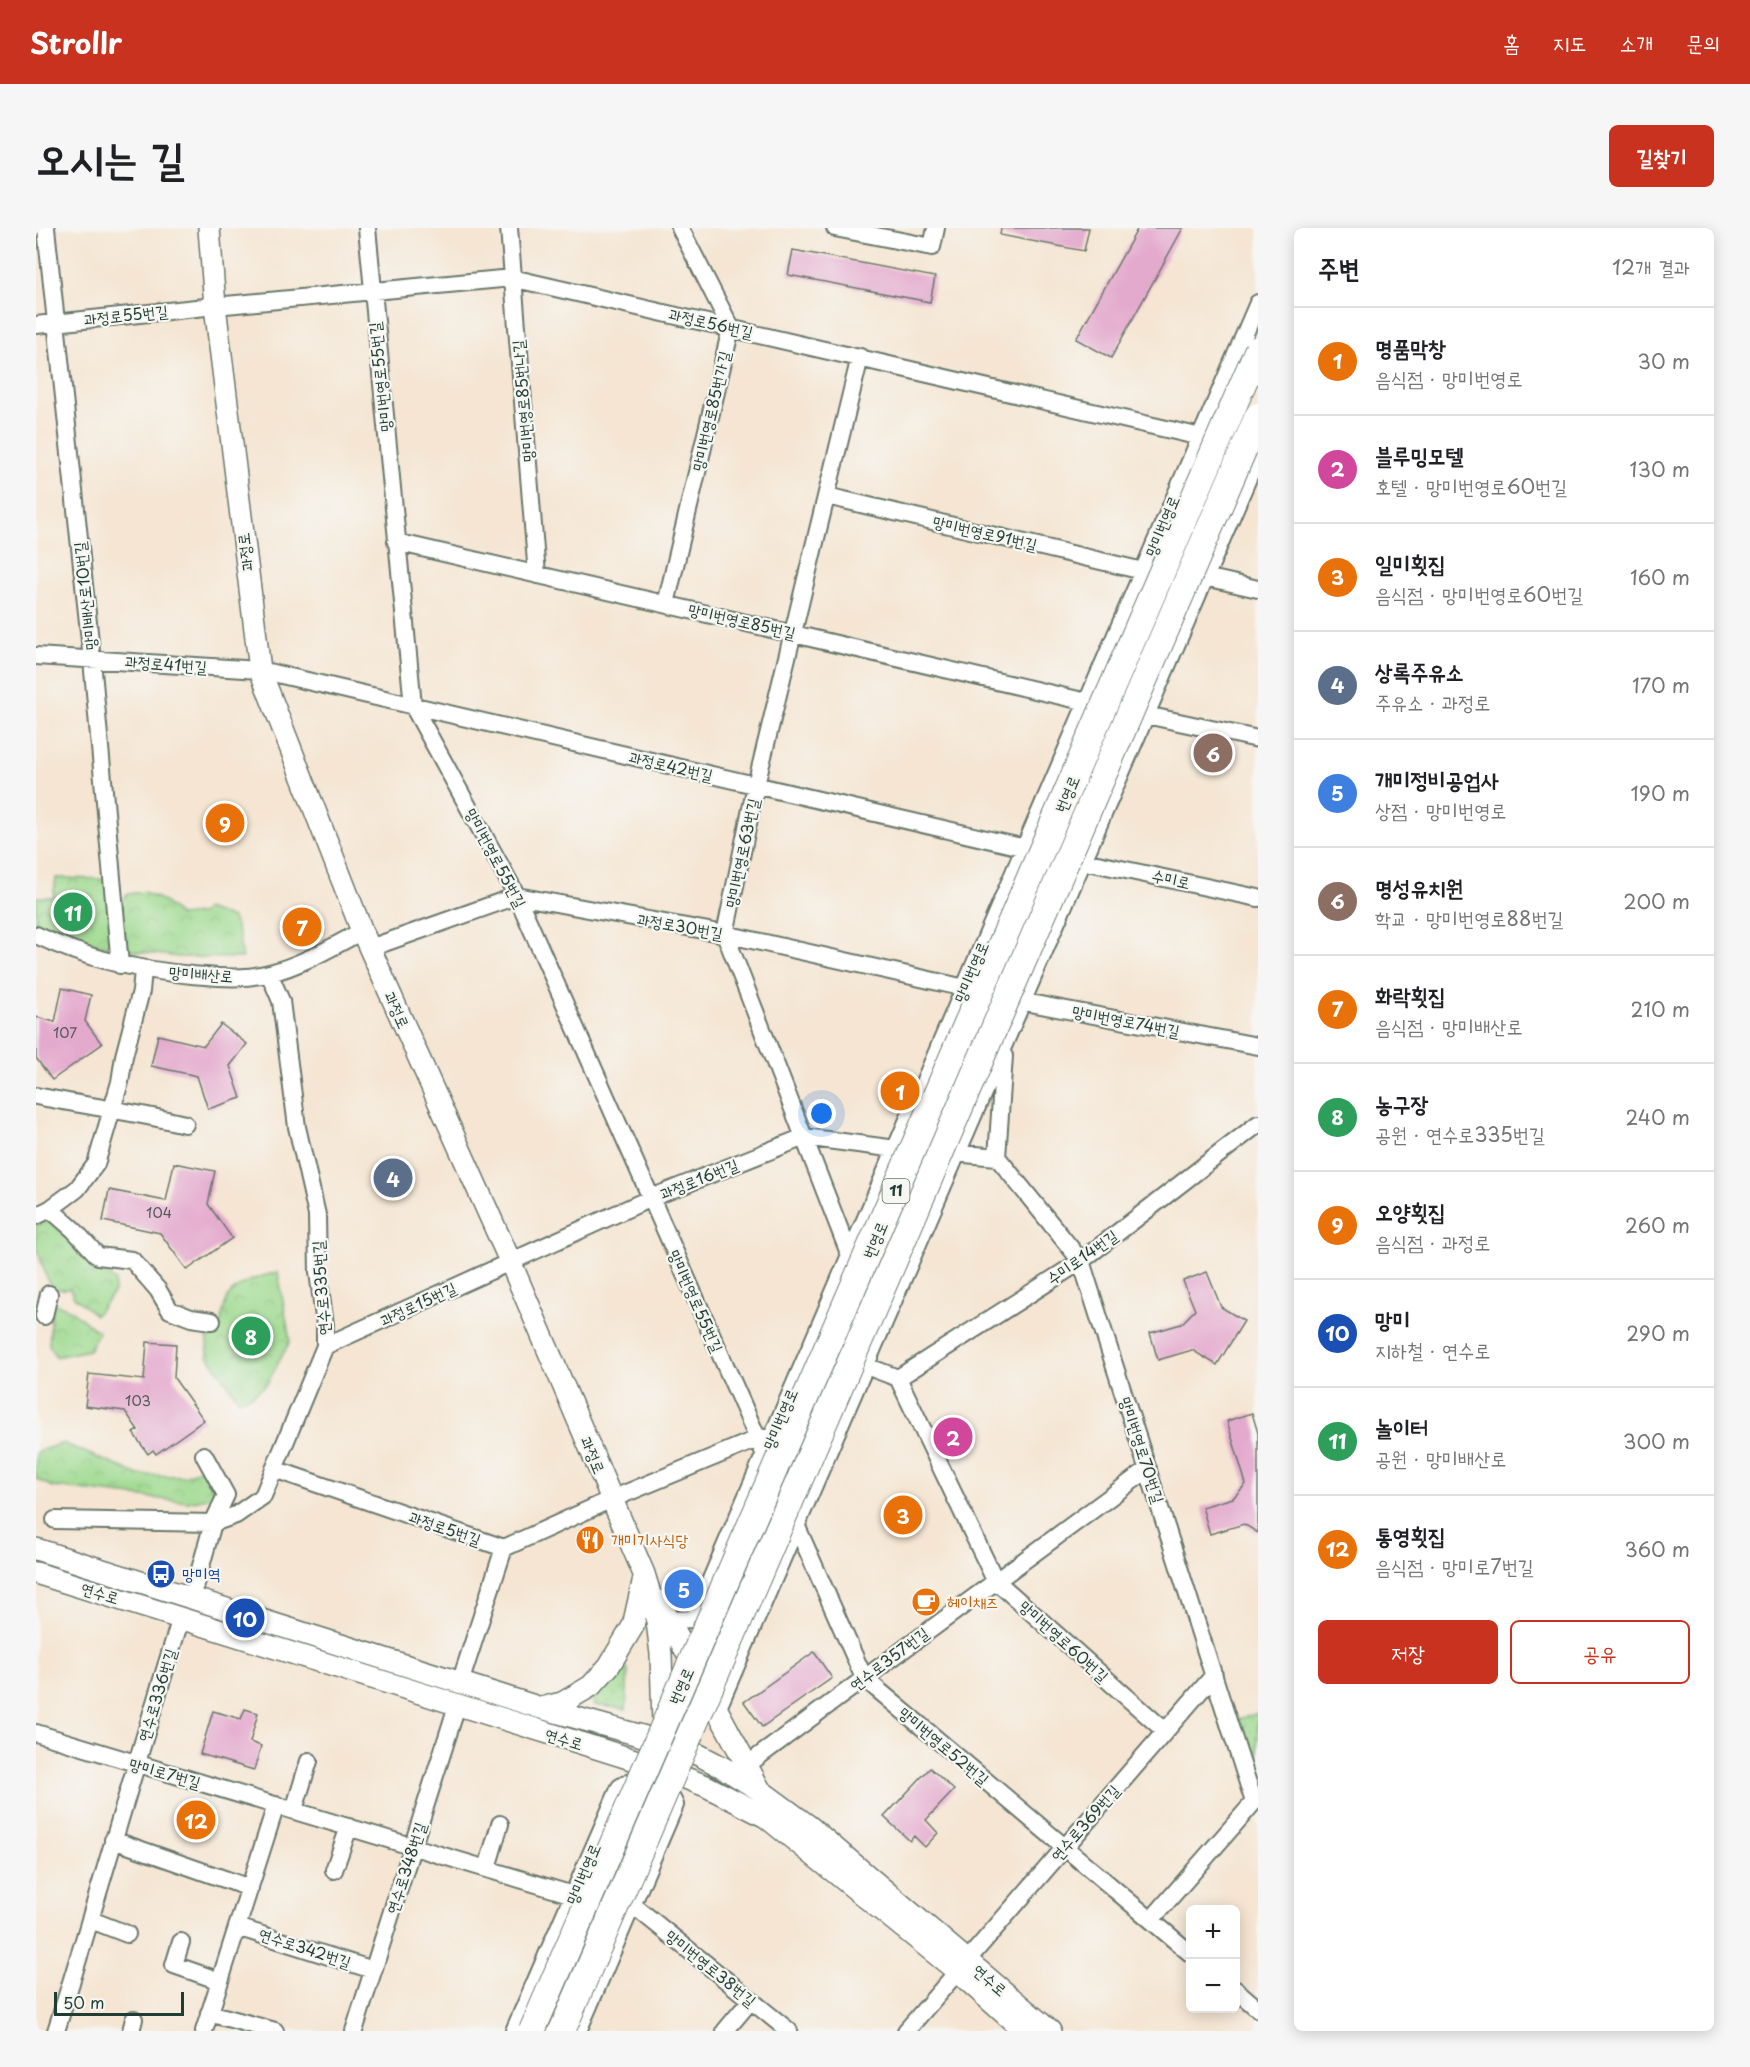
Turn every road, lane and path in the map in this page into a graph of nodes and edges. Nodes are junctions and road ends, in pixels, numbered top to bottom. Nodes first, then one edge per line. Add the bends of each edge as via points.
1 (46, 228) edge
2 (209, 228) edge
3 (367, 228) edge
4 (509, 228) edge
5 (680, 228) edge
6 (835, 228) edge
7 (936, 228) edge
8 (512, 278) junction
9 (371, 291) junction
10 (1258, 303) edge
11 (215, 306) junction
12 (56, 323) junction
13 (36, 325) edge
14 (731, 328) junction
15 (1258, 349) edge
16 (860, 357) junction
17 (1258, 416) edge
18 (1201, 437) junction
19 (1258, 455) edge
20 (826, 496) junction
21 (396, 542) junction
22 (1143, 571) junction
23 (537, 575) junction
24 (1205, 578) junction
25 (1258, 589) edge
26 (666, 604) junction
27 (793, 633) junction
28 (36, 656) edge
29 (92, 660) junction
30 (260, 670) junction
31 (1087, 702) junction
32 (413, 706) junction
33 (1146, 715) junction
34 (1258, 739) edge
35 (756, 785) junction
36 (1025, 847) junction
37 (1083, 861) junction
38 (517, 896) junction
39 (1258, 898) edge
40 (725, 934) junction
41 (36, 935) edge
42 (366, 940) junction
43 (120, 965) junction
44 (142, 970) junction
45 (269, 973) junction
46 (964, 988) junction
47 (995, 995) joint
48 (1022, 1002) junction
49 (1004, 1043) junction
50 (1258, 1046) edge
51 (36, 1096) edge
52 (113, 1108) junction
53 (185, 1124) dead end
54 (1258, 1124) edge
55 (804, 1137) junction
56 (895, 1149) junction
57 (957, 1153) junction
58 (997, 1157) junction
59 (651, 1198) junction
60 (43, 1213) edge
61 (850, 1254) junction
62 (510, 1261) junction
63 (1081, 1261) junction
64 (49, 1294) dead end
65 (44, 1316) dead end
66 (212, 1321) dead end
67 (880, 1332) junction
68 (325, 1346) junction
69 (866, 1366) junction
70 (898, 1378) junction
71 (764, 1443) junction
72 (832, 1445) junction
73 (204, 1455) dead end
74 (274, 1469) junction
75 (1148, 1469) junction
76 (612, 1499) junction
77 (55, 1520) dead end
78 (213, 1523) junction
79 (796, 1528) junction
80 (504, 1548) junction
81 (36, 1549) edge
82 (36, 1573) edge
83 (644, 1574) junction
84 (995, 1580) junction
85 (192, 1598) junction
86 (180, 1618) junction
87 (669, 1620) junction
88 (1214, 1675) junction
89 (864, 1678) junction
90 (460, 1683) junction
91 (457, 1706) junction
92 (541, 1708) junction
93 (717, 1710) junction
94 (1165, 1731) junction
95 (36, 1733) edge
96 (664, 1742) junction
97 (309, 1761) dead end
98 (135, 1764) junction
99 (747, 1765) junction
100 (657, 1767) junction
101 (760, 1791) junction
102 (1256, 1801) edge
103 (276, 1805) junction
104 (294, 1810) junction
105 (500, 1824) dead end
106 (349, 1827) junction
107 (113, 1840) junction
108 (413, 1846) junction
109 (1064, 1847) junction
110 (487, 1868) junction
111 (334, 1870) dead end
112 (250, 1888) junction
113 (573, 1895) junction
114 (633, 1905) junction
115 (91, 1920) junction
116 (1151, 1920) junction
117 (237, 1926) junction
118 (127, 1934) dead end
119 (180, 1942) dead end
120 (1186, 1949) edge
121 (962, 1965) junction
122 (373, 1970) junction
123 (220, 1981) junction
124 (1240, 1993) edge
125 (751, 2000) junction
126 (1258, 2009) edge
127 (209, 2013) junction
128 (56, 2031) edge
129 (204, 2031) edge
130 (275, 2031) edge
131 (354, 2031) edge
132 (514, 2031) edge
133 (532, 2031) edge
134 (562, 2031) edge
135 (578, 2031) edge
136 (725, 2031) edge
137 (789, 2031) edge
138 (906, 2031) edge
139 (1024, 2031) edge
140 (1050, 2031) edge

1 - 12 street, 망미배산로10번길
2 - 11 main road, 과정로
3 - 9 street, 망미번영로55번길
4 - 8 street, 망미번영로85번나길
5 - 14 street, 망미번영로85번가길
6 - 7 street via 932,247
8 - 9 street, 과정로56번길
8 - 14 street, 과정로56번길
8 - 23 street, 망미번영로85번나길
9 - 11 street, 과정로56번길
9 - 21 street, 망미번영로55번길
10 - 18 street, 망미번영로
11 - 12 street, 과정로55번길
11 - 30 main road, 과정로
12 - 13 street, 과정로55번길
12 - 29 street, 망미배산로10번길
14 - 16 street, 과정로56번길
14 - 26 street, 망미번영로85번가길
15 - 133 highway, 번영로 / 11, bridge
16 - 18 street, 과정로56번길
16 - 20 street, 망미번영로63번길
17 - 134 highway, 번영로 / 11, bridge
18 - 22 street, 망미번영로
19 - 24 street
20 - 22 street, 망미번영로91번길
20 - 27 street, 망미번영로63번길
21 - 23 street, 망미번영로85번길
21 - 32 street, 망미번영로55번길
22 - 31 street, 망미번영로
23 - 26 street, 망미번영로85번길
24 - 25 street
24 - 33 street
26 - 27 street, 망미번영로85번길
27 - 31 street, 망미번영로85번길
27 - 35 street, 망미번영로63번길
28 - 29 street, 과정로41번길
29 - 30 street, 과정로41번길
29 - 43 street, 망미배산로10번길
30 - 32 street, 과정로42번길
30 - 42 main road, 과정로
31 - 36 street, 망미번영로
32 - 35 street, 과정로42번길
32 - 38 street, 망미번영로55번길
33 - 34 street
33 - 37 street
35 - 36 street, 과정로42번길
35 - 40 street, 망미번영로63번길
36 - 37 street, 과정로42번길
36 - 46 street, 망미번영로
37 - 39 street, 수미로
37 - 48 street
38 - 40 street, 과정로30번길
38 - 42 street, 과정로30번길
38 - 59 street, 망미번영로55번길
40 - 46 street, 과정로30번길
40 - 55 street
41 - 43 street, 망미배산로 via 68,950
42 - 45 street, 망미배산로
42 - 62 main road, 과정로
43 - 44 street, 망미배산로
44 - 45 street, 망미배산로 via 228,978
44 - 52 street via 137,1011
45 - 68 street, 연수로335번길 via 281,1001 297,1127 317,1215
46 - 47 street, 과정로30번길
46 - 56 street, 망미번영로
47 - 48 street, 망미번영로74번길
48 - 49 street
48 - 50 street, 망미번영로74번길
49 - 57 street
49 - 58 street
51 - 52 street
52 - 53 street
52 - 60 street via 96,1164 77,1189
54 - 63 street, 수미로14번길
55 - 56 street, 과정로16번길
55 - 59 street, 과정로16번길
55 - 61 street
56 - 57 street, 과정로16번길
56 - 61 street, 망미번영로
57 - 58 street
57 - 67 street
58 - 63 street, 망미번영로70번길
59 - 62 street, 과정로16번길
59 - 71 street, 망미번영로55번길
60 - 66 street via 74,1230 98,1256 132,1260 170,1310
61 - 67 street
61 - 71 street, 망미번영로
62 - 68 street, 과정로15번길
62 - 76 main road, 과정로
63 - 70 street, 수미로14번길
63 - 75 street, 망미번영로70번길
64 - 65 street
67 - 69 street
68 - 74 street, 연수로335번길
69 - 70 street
69 - 72 street
70 - 84 street, 망미번영로60번길
71 - 72 street
71 - 76 street, 과정로5번길
71 - 79 street, 망미번영로55번길
71 - 87 street, 망미번영로 via 694,1618
72 - 79 street
73 - 78 street via 226,1496
74 - 78 street, 연수로335번길 via 263,1496 236,1515
74 - 80 street, 과정로5번길
75 - 84 street, 연수로357번길
75 - 88 street, 망미번영로70번길
76 - 80 street, 과정로5번길
76 - 83 main road, 과정로
77 - 78 street
78 - 85 street
79 - 89 street, 망미번영로52번길
79 - 93 street
80 - 90 street
81 - 85 main road, 연수로
82 - 86 main road, 연수로
83 - 87 main road
83 - 92 main road via 633,1626 609,1666 591,1686 561,1703
83 - 96 main road, 과정로 via 656,1613 661,1654
84 - 89 street, 연수로357번길
84 - 94 street, 망미번영로60번길
85 - 90 main road, 연수로
86 - 91 main road, 연수로
86 - 98 street, 연수로336번길
87 - 93 main road
88 - 94 street, 연수로369번길
88 - 102 street, 망미번영로70번길
89 - 99 street, 연수로357번길
89 - 109 street, 망미번영로52번길
90 - 92 main road, 연수로
91 - 100 main road, 연수로
91 - 108 street, 연수로348번길
92 - 96 main road, 연수로
93 - 99 main road
94 - 109 street, 연수로369번길
95 - 98 street, 망미로7번길
96 - 100 main road, 과정로
96 - 101 main road, 연수로 via 699,1755
97 - 104 street
98 - 103 street, 망미로7번길
98 - 107 street, 연수로336번길
99 - 101 main road
100 - 113 street, 망미번영로 via 620,1787
100 - 114 street via 675,1805
100 - 114 street, 망미번영로38번길 via 607,1890
100 - 121 main road, 연수로 via 706,1785 766,1817
101 - 121 main road, 연수로 via 810,1827
102 - 116 street
103 - 104 street, 망미로7번길
103 - 112 street, 연수로342번길
104 - 106 street, 망미로7번길
105 - 110 street
106 - 108 street, 망미로7번길
106 - 111 street
107 - 112 street
107 - 115 street, 연수로336번길
108 - 110 street, 망미로7번길
108 - 122 street, 연수로348번길
109 - 116 street, 망미번영로52번길
109 - 121 street, 연수로369번길
110 - 113 street, 망미로7번길
112 - 117 street, 연수로342번길
113 - 132 street, 망미번영로
114 - 125 street, 망미번영로38번길
114 - 135 street
115 - 118 street
115 - 128 street, 연수로336번길
116 - 120 street, 망미번영로52번길
117 - 122 street, 연수로342번길
117 - 123 street, 연수로342번길
119 - 123 street via 174,1965
121 - 138 street, 연수로369번길
121 - 139 main road, 연수로
121 - 140 main road, 연수로
122 - 131 street, 연수로348번길
123 - 127 street, 연수로342번길
124 - 126 street
125 - 136 street
125 - 137 street, 망미번영로38번길
127 - 129 street, 연수로342번길
127 - 130 street

